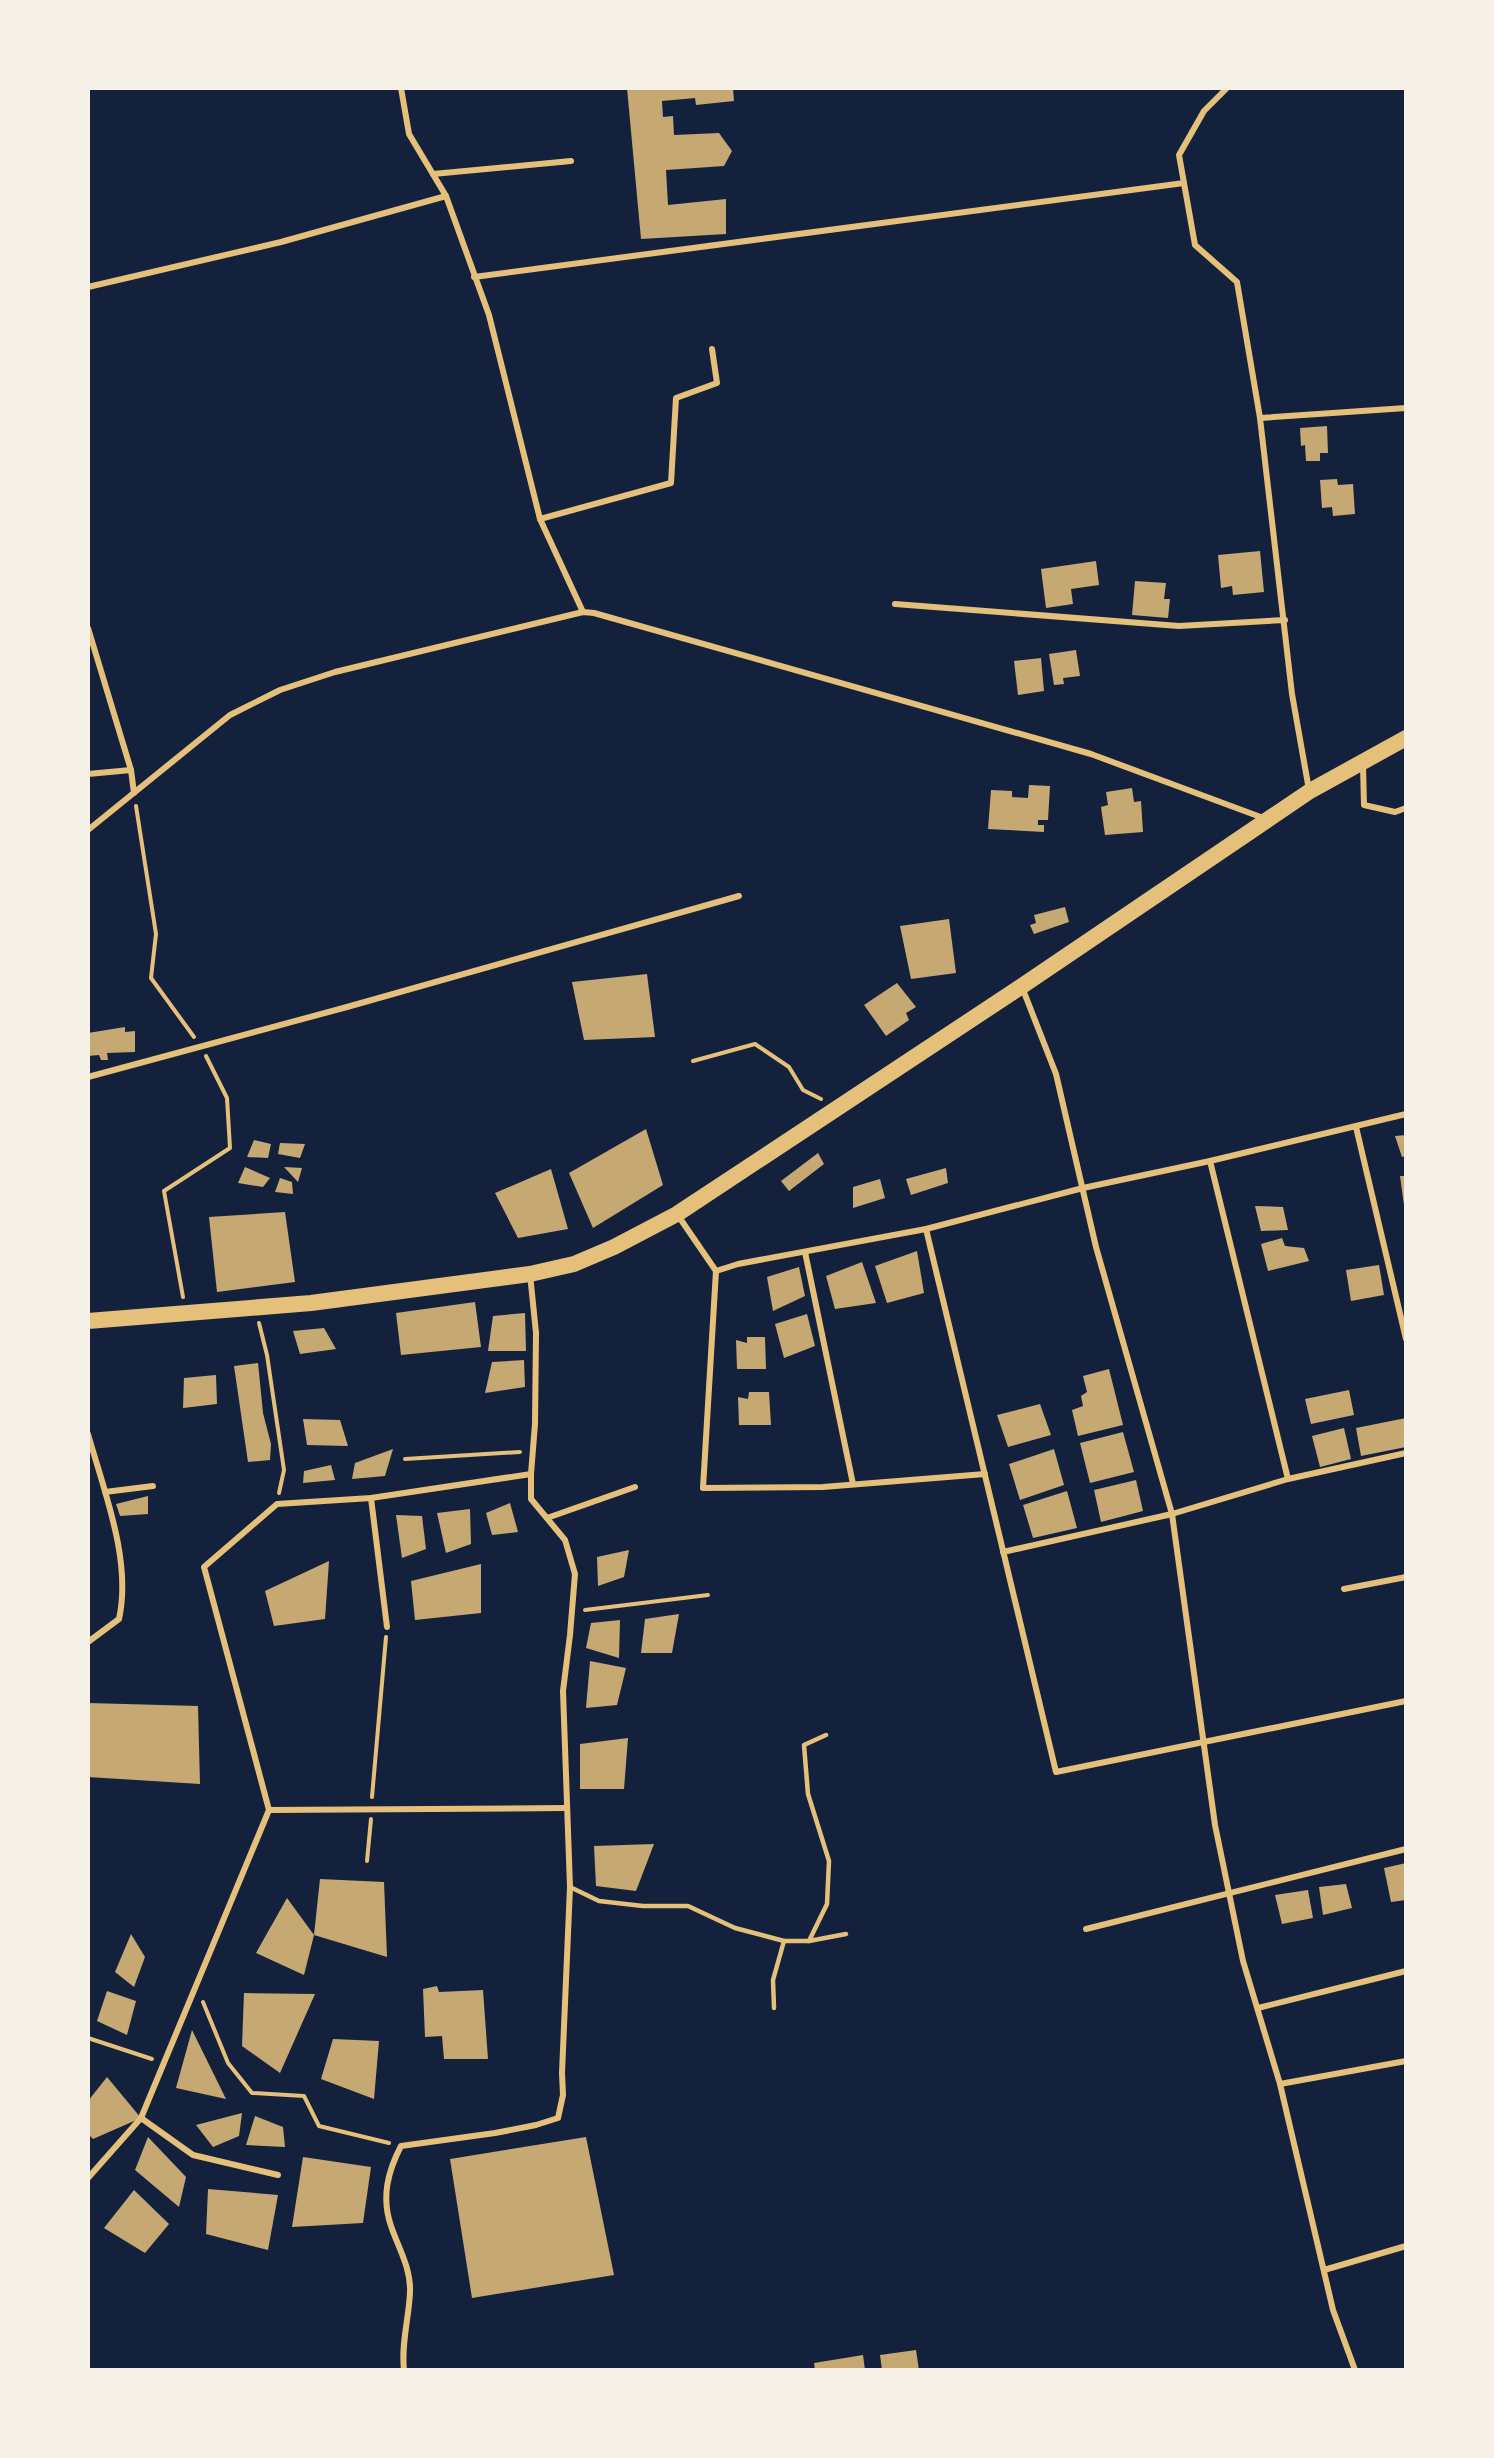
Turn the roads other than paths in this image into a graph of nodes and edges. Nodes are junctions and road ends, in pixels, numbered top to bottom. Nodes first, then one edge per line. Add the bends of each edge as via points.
1 (401, 88) edge
2 (1227, 88) edge
3 (571, 161) dead end
4 (433, 174) junction
5 (1184, 183) junction
6 (446, 196) junction
7 (474, 277) junction
8 (88, 287) edge
9 (712, 349) dead end
10 (1406, 408) edge
11 (1260, 418) junction
12 (540, 519) junction
13 (895, 604) dead end
14 (583, 612) junction
15 (1285, 620) junction
16 (88, 628) edge
17 (1406, 738) edge
18 (1363, 761) junction
19 (131, 770) junction
20 (88, 774) edge
21 (1310, 791) junction
22 (134, 793) junction
23 (1406, 808) edge
24 (1267, 819) junction
25 (88, 830) edge
26 (739, 896) dead end
27 (1022, 986) junction
28 (88, 1077) edge
29 (1406, 1114) edge
30 (1356, 1127) junction
31 (1210, 1161) junction
32 (1083, 1188) junction
33 (677, 1214) junction
34 (926, 1228) junction
35 (805, 1252) junction
36 (716, 1271) junction
37 (530, 1274) junction
38 (88, 1321) edge
39 (1406, 1339) edge
40 (88, 1434) edge
41 (1406, 1453) edge
42 (531, 1474) junction
43 (985, 1474) junction
44 (1288, 1479) junction
45 (853, 1484) junction
46 (153, 1486) dead end
47 (635, 1487) dead end
48 (105, 1492) junction
49 (371, 1498) junction
50 (1172, 1514) junction
51 (547, 1518) junction
52 (1003, 1552) junction
53 (1406, 1576) edge
54 (1344, 1589) dead end
55 (387, 1627) road end
56 (88, 1642) edge
57 (1406, 1701) edge
58 (826, 1735) dead end
59 (1203, 1743) junction
60 (567, 1808) junction
61 (269, 1810) junction
62 (1406, 1849) edge
63 (570, 1887) junction
64 (1228, 1891) junction
65 (1086, 1929) dead end
66 (846, 1934) dead end
67 (784, 1941) junction
68 (809, 1941) junction
69 (1406, 1971) edge
70 (774, 2008) dead end
71 (1258, 2008) junction
72 (1406, 2061) edge
73 (1280, 2084) junction
74 (141, 2118) junction
75 (278, 2175) dead end
76 (88, 2178) edge
77 (1406, 2246) edge
78 (1324, 2270) junction
79 (404, 2370) edge
80 (1355, 2370) edge

1 - 4 street via 409,134
2 - 5 street via 1204,111 1179,155
3 - 4 street
4 - 6 street
5 - 7 street
5 - 11 street via 1195,245 1237,282
6 - 7 street
6 - 8 street via 281,242
7 - 12 street via 489,315
9 - 12 street via 717,384 676,398 671,483
10 - 11 street
11 - 15 street
12 - 14 street
13 - 15 street via 1179,626
14 - 22 street via 335,672 280,690 230,715
14 - 24 street via 1091,754
15 - 21 street via 1292,694
16 - 19 street
17 - 18 highway
18 - 21 highway
18 - 23 street via 1364,805 1395,812
19 - 20 street
19 - 22 street
21 - 24 highway
22 - 25 street
24 - 27 highway
26 - 28 street
27 - 32 street via 1056,1074
27 - 33 highway
29 - 30 street
30 - 31 street
30 - 39 street
31 - 32 street
31 - 44 street
32 - 34 street
32 - 50 street
33 - 36 street
33 - 37 highway via 574,1264
34 - 35 street
34 - 43 street
35 - 36 street
35 - 45 street
36 - 45 street via 703,1488
37 - 38 highway via 311,1303
37 - 42 street via 536,1334
40 - 48 street
41 - 44 street
42 - 49 street
42 - 51 street via 531,1499
43 - 45 street
43 - 52 street
44 - 50 street
46 - 48 street
47 - 51 street
48 - 56 street via 119,1544 123,1602 119,1619
49 - 55 street
49 - 61 street via 278,1504 204,1567
50 - 52 street
50 - 59 street
51 - 60 street via 565,1540 575,1574 563,1691
52 - 59 street via 1056,1772
53 - 54 street
57 - 59 street
58 - 68 lane via 804,1745 808,1794 829,1861 826,1904
59 - 64 street
60 - 61 street
60 - 63 street
61 - 74 street
62 - 64 street
63 - 67 lane via 599,1901 688,1906 735,1928
63 - 79 street via 563,2095 558,2118 495,2133 401,2146 389,2168 386,2190 390,2224 404,2254 410,2290 402,2354
64 - 65 street
64 - 71 street
66 - 68 lane
67 - 68 lane
67 - 70 lane via 773,1980
69 - 71 street
71 - 73 street
72 - 73 street
73 - 78 street
74 - 75 street via 194,2155
74 - 76 street
77 - 78 street
78 - 80 street via 1333,2310

